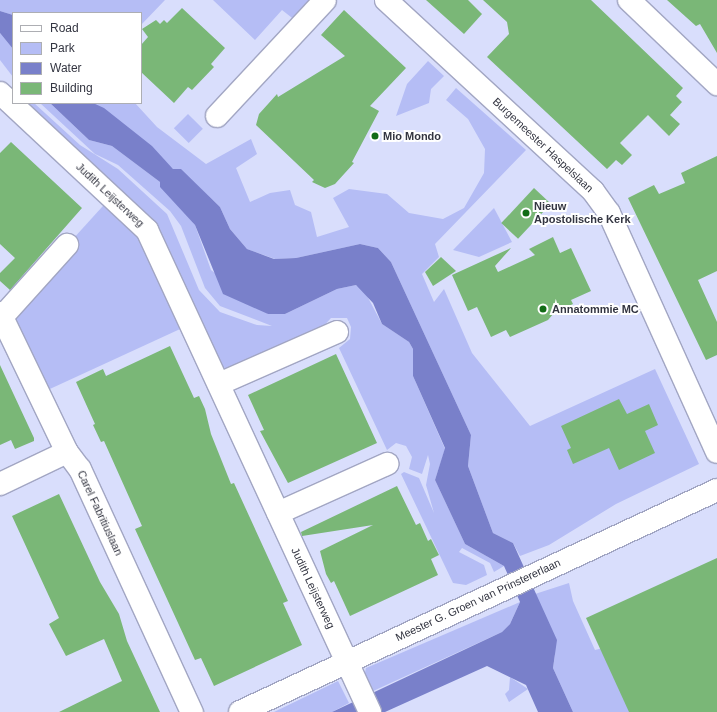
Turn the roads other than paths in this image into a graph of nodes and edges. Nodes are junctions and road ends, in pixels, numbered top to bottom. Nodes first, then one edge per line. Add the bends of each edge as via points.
1 (325, 0) edge
2 (386, 0) edge
3 (628, 0) edge
4 (717, 84) edge
5 (0, 93) edge
6 (217, 116) dead end
7 (67, 246) dead end
8 (2, 314) edge
9 (337, 332) dead end
10 (219, 384) junction
11 (67, 452) junction
12 (717, 452) edge
13 (387, 464) dead end
14 (0, 484) edge
15 (717, 490) edge
16 (278, 513) junction
17 (347, 662) junction
18 (192, 712) edge
19 (240, 712) edge
20 (370, 712) edge

1 - 6 street
2 - 12 street, Burgemeester Haspelslaan via 597,196 609,213
3 - 4 street
5 - 10 street, Judith Leijsterweg via 147,230
7 - 8 street, Carel Fabritiuslaan
8 - 11 street, Carel Fabritiuslaan
9 - 10 street
10 - 16 street, Judith Leijsterweg
11 - 14 street
11 - 18 street, Carel Fabritiuslaan via 80,470
13 - 16 street
15 - 17 street, Meester G. Groen van Prinstererlaan
16 - 17 street, Judith Leijsterweg
17 - 19 street, Meester G. Groen van Prinstererlaan
17 - 20 street, Judith Leijsterweg

